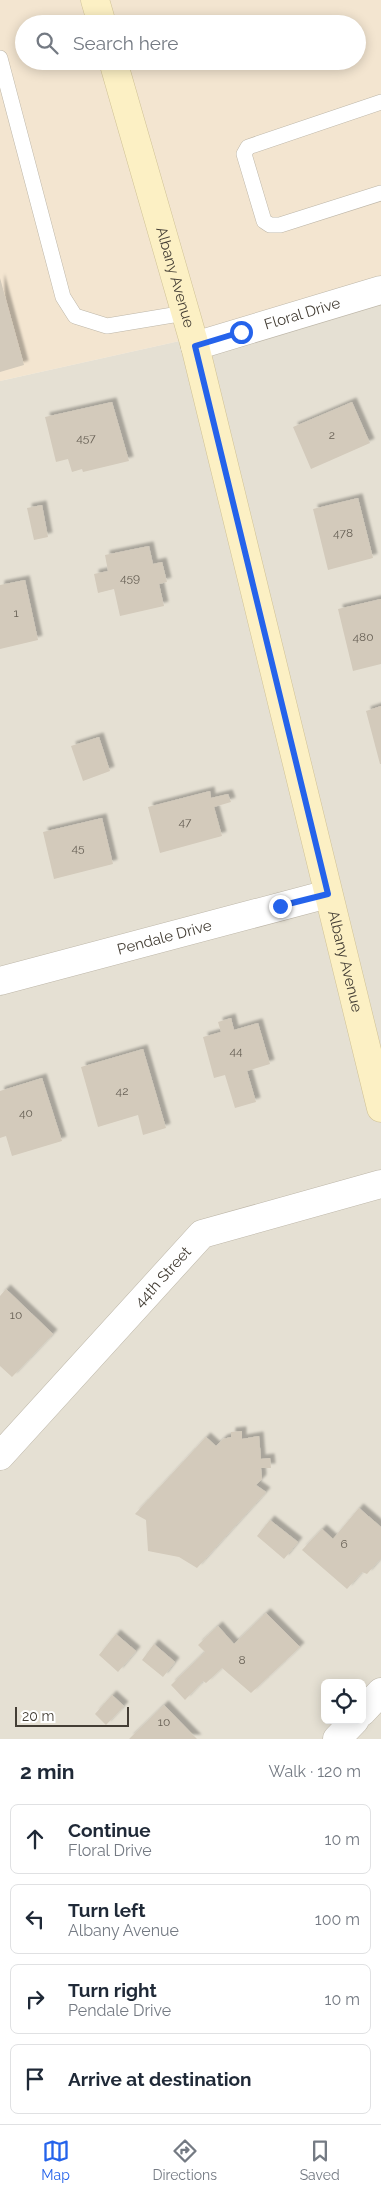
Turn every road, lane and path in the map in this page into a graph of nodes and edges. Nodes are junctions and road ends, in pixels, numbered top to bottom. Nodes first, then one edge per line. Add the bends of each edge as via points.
1 (95, 0) edge
2 (99, 15) edge
3 (0, 58) edge
4 (116, 70) edge
5 (381, 102) edge
6 (381, 193) edge
7 (381, 290) edge
8 (185, 313) junction
9 (195, 346) junction
10 (328, 894) junction
11 (0, 981) edge
12 (381, 1108) edge
13 (381, 1184) edge
14 (0, 1456) edge
15 (381, 1692) edge
16 (366, 1708) edge
17 (351, 1724) edge
18 (337, 1739) edge

1 - 2 street
3 - 8 lane via 63,297 75,316 108,326
4 - 8 street, Albany Avenue
5 - 6 lane via 248,147 244,154 264,221 270,225 280,225
7 - 9 street, Floral Drive
8 - 9 street, Albany Avenue
9 - 10 street, Albany Avenue
10 - 11 street, Pendale Drive
10 - 12 street, Albany Avenue
13 - 14 street, 44th Street via 202,1234
15 - 16 street
17 - 18 street

